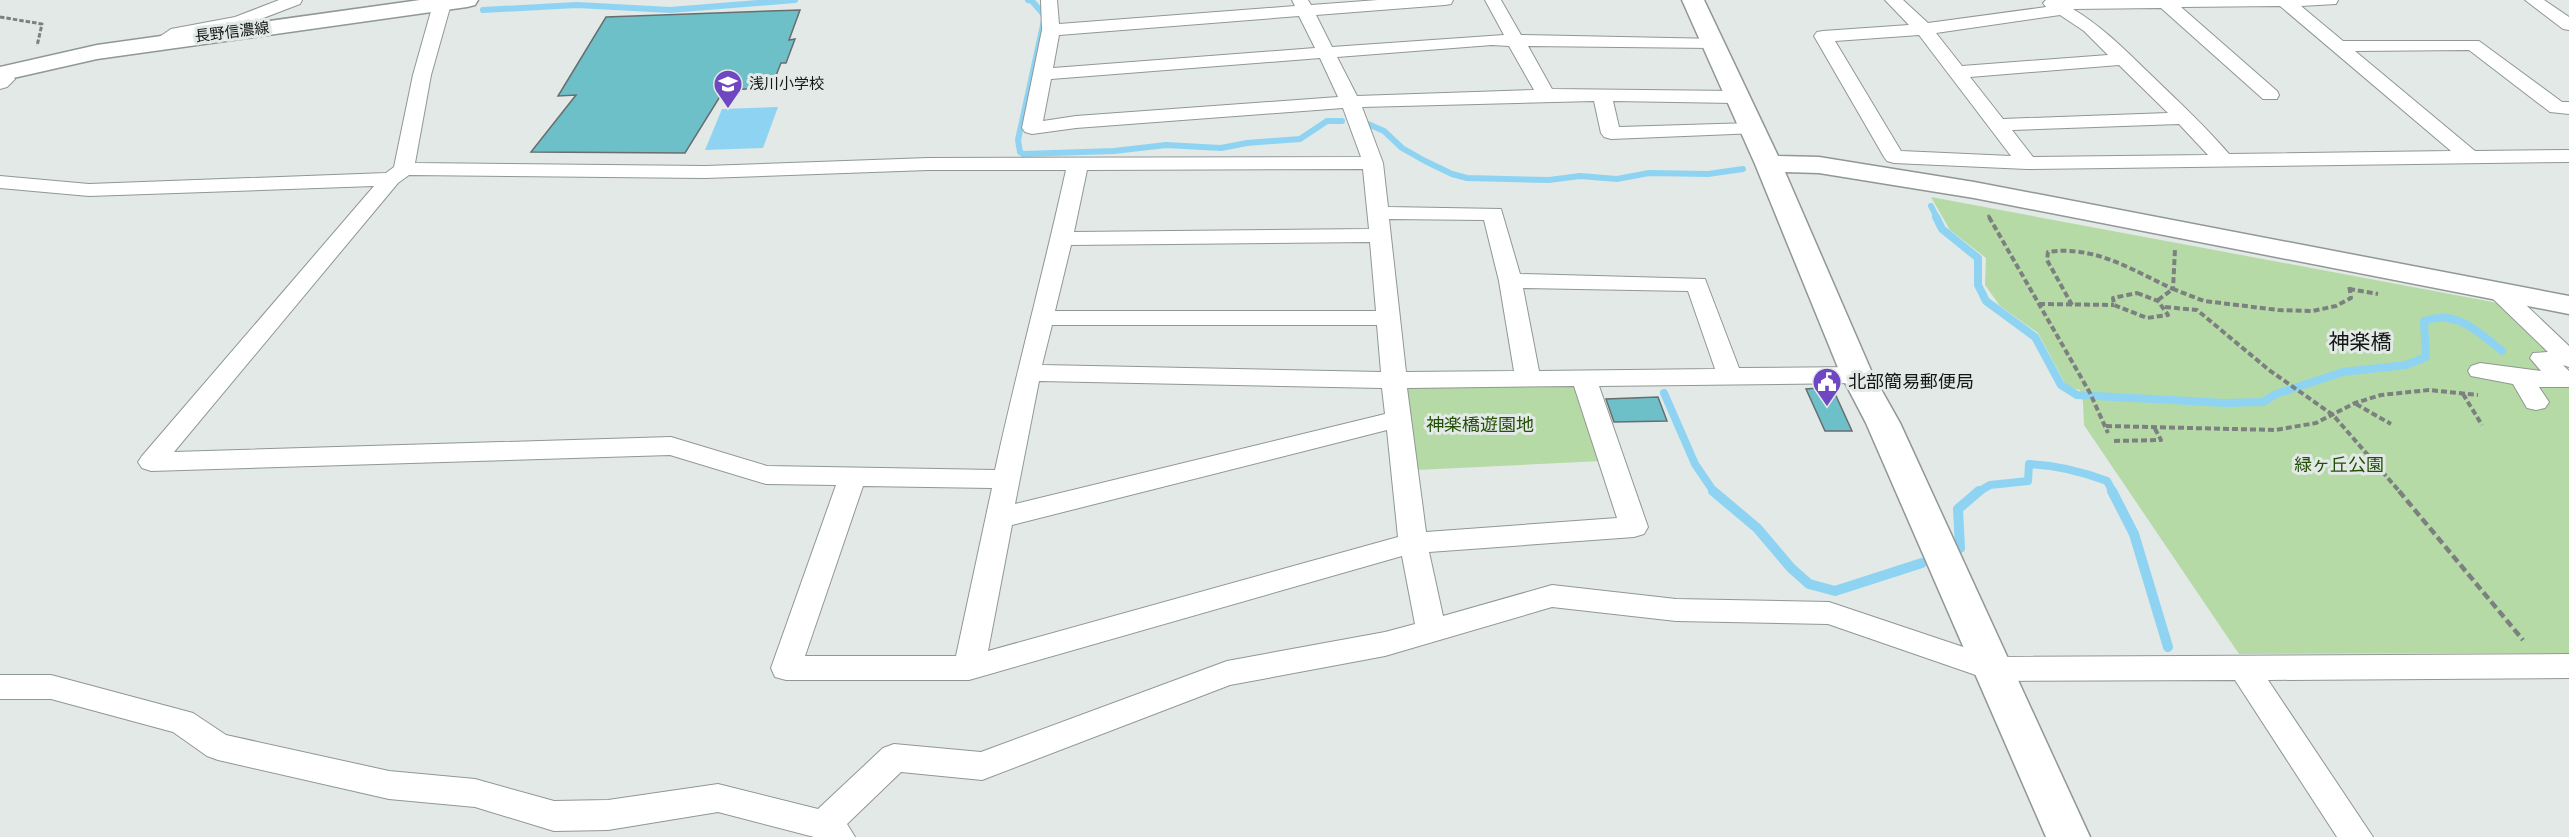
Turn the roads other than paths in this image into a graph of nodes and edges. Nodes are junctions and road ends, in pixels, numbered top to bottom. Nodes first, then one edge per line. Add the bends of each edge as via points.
1 (294, 0) edge
2 (467, 0) edge
3 (1049, 0) edge
4 (1445, 0) edge
5 (1492, 0) edge
6 (1693, 0) edge
7 (1893, 0) edge
8 (2330, 0) edge
9 (2533, 0) edge
10 (2225, 1) edge
11 (2143, 2) edge
12 (2286, 2) junction
13 (2166, 3) junction
14 (442, 4) junction
15 (1303, 5) edge
16 (2054, 5) edge
17 (2569, 25) edge
18 (1924, 29) junction
19 (1051, 30) junction
20 (1516, 41) junction
21 (161, 42) junction
22 (1712, 43) junction
23 (2339, 46) junction
24 (1326, 52) junction
25 (2124, 59) junction
26 (1958, 72) junction
27 (0, 74) edge
28 (1042, 74) junction
29 (0, 83) edge
30 (2270, 94) dead end
31 (1546, 95) junction
32 (1602, 95) junction
33 (1736, 97) junction
34 (1350, 102) junction
35 (2569, 108) edge
36 (2182, 118) junction
37 (1998, 125) junction
38 (1751, 129) junction
39 (2569, 156) edge
40 (2470, 158) junction
41 (2225, 162) junction
42 (1078, 163) junction
43 (1373, 163) junction
44 (2027, 163) junction
45 (1768, 164) junction
46 (1946, 172) junction
47 (398, 174) junction
48 (0, 182) edge
49 (1379, 224) junction
50 (1062, 239) junction
51 (1510, 281) junction
52 (2499, 292) junction
53 (2569, 305) edge
54 (1042, 318) junction
55 (1388, 318) junction
56 (2542, 358) dead end
57 (2569, 359) edge
58 (2480, 371) dead end
59 (1029, 373) junction
60 (1857, 375) junction
61 (1730, 377) junction
62 (1584, 378) junction
63 (2521, 378) junction
64 (1528, 379) junction
65 (1394, 381) junction
66 (2536, 402) dead end
67 (1399, 419) junction
68 (853, 476) junction
69 (1007, 479) junction
70 (999, 518) junction
71 (1413, 543) junction
72 (1431, 630) junction
73 (2557, 666) edge
74 (969, 668) junction
75 (2244, 668) junction
76 (1994, 669) junction
77 (0, 687) edge
78 (831, 831) edge
79 (2068, 837) edge
80 (2355, 837) edge

1 - 21 street via 240,21 177,33
2 - 14 street, 長野信濃線
3 - 19 street
4 - 15 street
5 - 20 street
6 - 22 street
7 - 18 street
8 - 12 street
9 - 17 street
10 - 12 street
10 - 13 street
11 - 13 street
11 - 16 street
12 - 23 street
13 - 30 street
14 - 21 street, 長野信濃線
14 - 47 street
15 - 19 street
15 - 24 street
16 - 18 street
16 - 25 street via 2090,27
18 - 26 street
18 - 46 street via 1822,36 1894,157
19 - 28 street
20 - 22 street
20 - 24 street
20 - 31 street
21 - 27 street, 長野信濃線
22 - 33 street
23 - 35 street via 2473,45 2557,108
23 - 40 street
24 - 28 street
24 - 34 street
25 - 26 street
25 - 36 street
26 - 37 street
27 - 29 street via 6,79
28 - 34 street via 1032,128
31 - 32 street
31 - 34 street
32 - 33 street
32 - 38 street via 1611,133
33 - 38 street
34 - 43 street
36 - 37 street
36 - 41 street
37 - 44 street
38 - 45 street
39 - 40 street
40 - 41 street
41 - 44 street
42 - 43 street
42 - 47 street
42 - 50 street
43 - 49 street
44 - 46 street
45 - 46 street
45 - 60 street
46 - 52 street via 1974,190
47 - 48 street via 275,185 89,190
47 - 68 street via 151,462 671,446 766,475
49 - 50 street
49 - 51 street via 1493,214
49 - 55 street
50 - 54 street
51 - 61 street via 1697,284
51 - 64 street
52 - 53 street
52 - 57 street
54 - 55 street
54 - 59 street
55 - 65 street
56 - 63 street via 2564,380
58 - 63 street
59 - 65 street
59 - 69 street
60 - 61 street
60 - 76 street via 1883,423
61 - 62 street
62 - 64 street
62 - 71 street via 1634,527
63 - 66 street
64 - 65 street
65 - 67 street
67 - 70 street
67 - 71 street
68 - 69 street
68 - 74 street via 786,668
69 - 70 street
70 - 74 street
71 - 72 street
71 - 74 street
72 - 76 street via 1552,596 1676,610 1829,613
72 - 78 street via 1385,644 1227,673 982,766 894,758
73 - 75 street
75 - 76 street
75 - 80 street
76 - 79 street
77 - 78 street via 51,687 182,722 218,747 389,785 475,793 554,816 608,815 718,798

